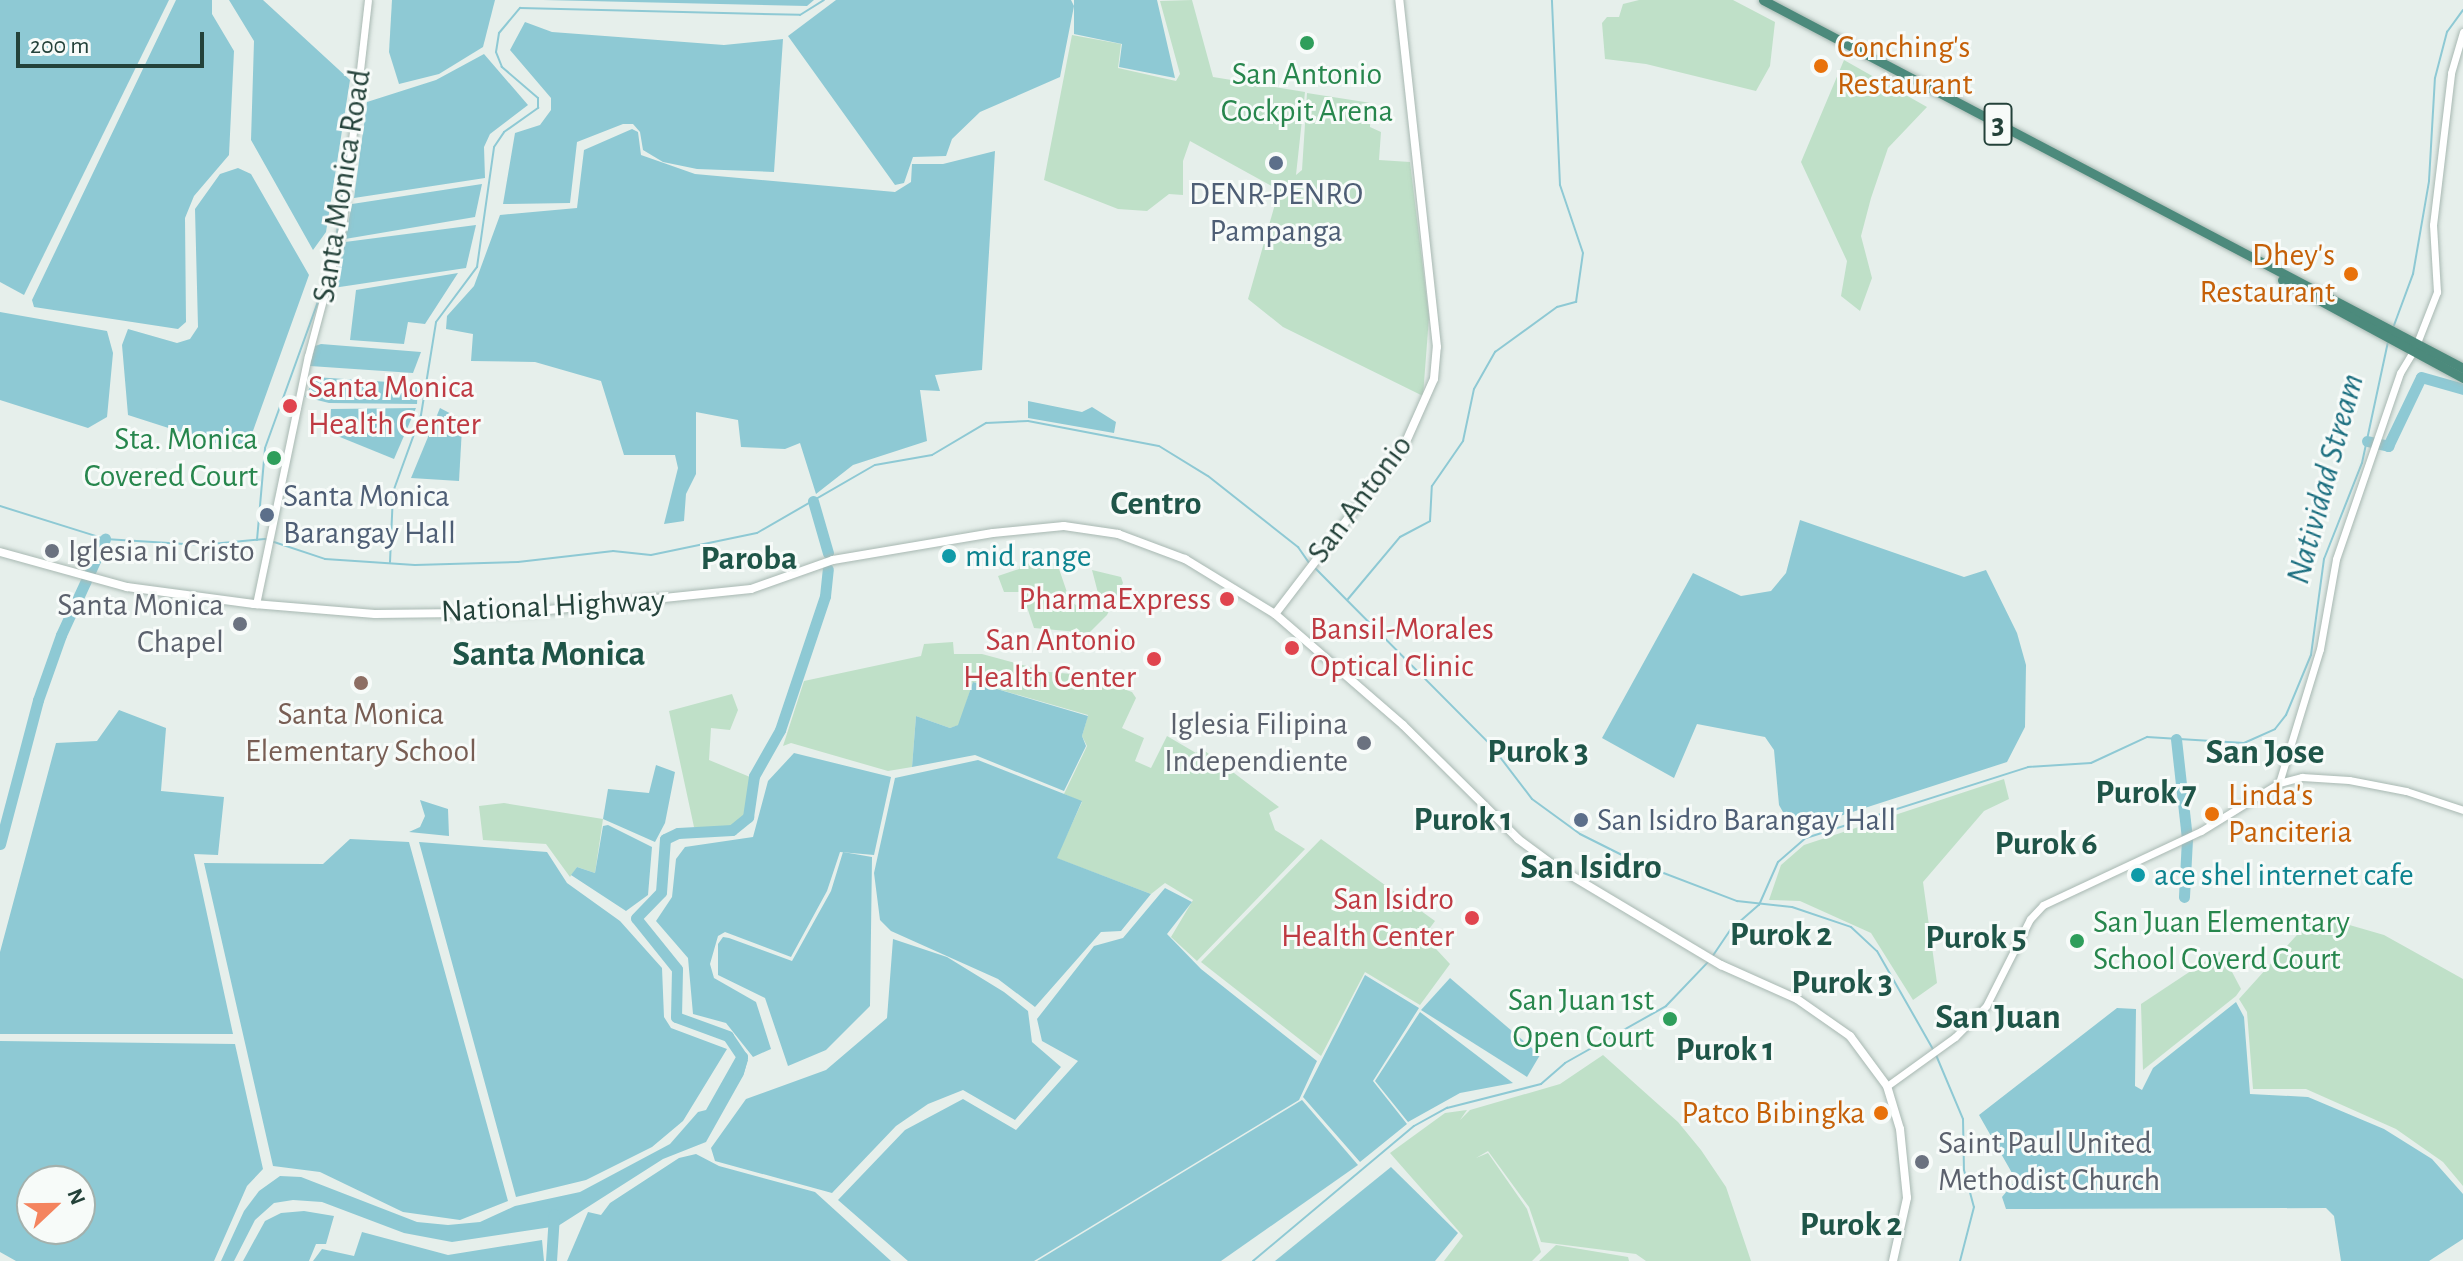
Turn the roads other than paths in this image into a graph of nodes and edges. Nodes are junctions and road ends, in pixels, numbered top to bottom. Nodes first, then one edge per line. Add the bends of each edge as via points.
1 (368, 0) edge
2 (1399, 0) edge
3 (1763, 0) edge
4 (2463, 32) edge
5 (2411, 345) junction
6 (2463, 368) edge
7 (2463, 378) edge
8 (0, 552) edge
9 (256, 604) junction
10 (1275, 614) junction
11 (2279, 783) junction
12 (2463, 810) edge
13 (1887, 1086) junction
14 (1893, 1261) edge

1 - 9 street, Santa Monica Road via 342,228
2 - 10 main road, San Antonio via 1437,347 1434,379 1405,444
3 - 5 highway, 3
4 - 5 street via 2451,73 2433,225 2437,292
5 - 6 highway, 3
5 - 7 highway, 3
5 - 11 street via 2336,559 2320,649
8 - 9 main road, National Highway via 114,584
9 - 10 main road, National Highway via 406,614 642,603 751,589 859,555 1064,526 1118,534 1185,559
10 - 13 main road, National Highway via 1403,725 1518,839 1709,959 1836,1023
11 - 12 street via 2302,777 2349,780
11 - 13 street via 2188,838 2043,905 2030,919 1992,998 1940,1049
13 - 14 main road, National Highway via 1907,1188 1906,1218

